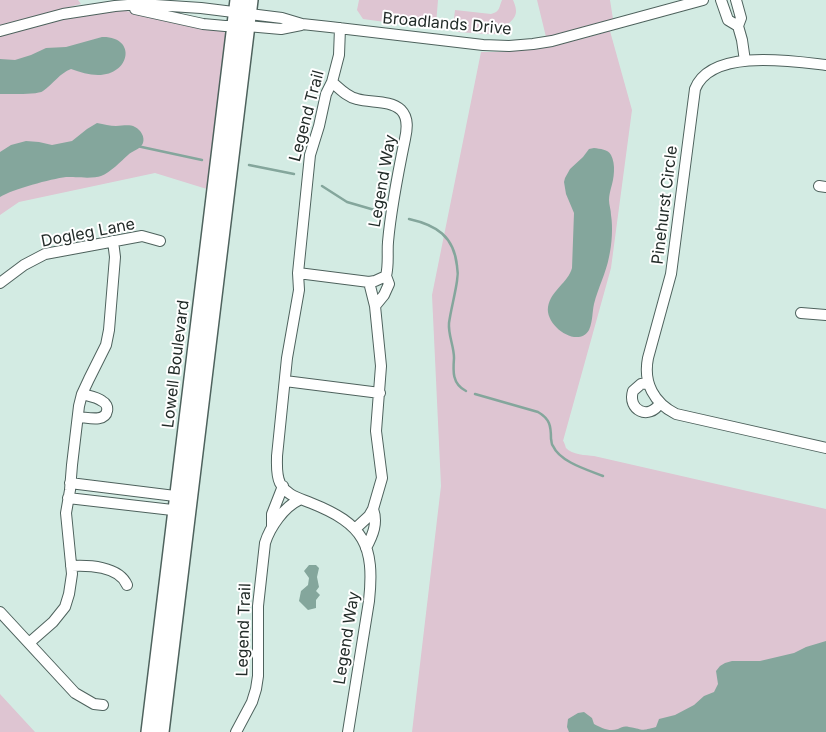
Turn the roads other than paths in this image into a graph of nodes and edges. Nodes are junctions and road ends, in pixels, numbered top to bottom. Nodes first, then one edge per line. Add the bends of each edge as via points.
1 (703, 0) edge
2 (721, 0) edge
3 (736, 0) edge
4 (116, 3) edge
5 (127, 3) edge
6 (243, 13) edge
7 (738, 26) junction
8 (340, 28) junction
9 (2, 30) edge
10 (746, 61) junction
11 (826, 65) edge
12 (332, 82) junction
13 (113, 241) junction
14 (160, 241) dead end
15 (298, 273) junction
16 (386, 276) junction
17 (368, 282) junction
18 (0, 283) edge
19 (374, 306) junction
20 (801, 313) dead end
21 (826, 315) edge
22 (285, 381) junction
23 (648, 383) junction
24 (82, 394) junction
25 (380, 394) junction
26 (660, 403) junction
27 (78, 417) junction
28 (826, 448) edge
29 (70, 483) junction
30 (283, 486) junction
31 (68, 498) junction
32 (300, 500) junction
33 (182, 504) junction
34 (373, 508) junction
35 (272, 527) junction
36 (355, 529) junction
37 (366, 548) junction
38 (71, 566) junction
39 (127, 585) dead end
40 (0, 612) edge
41 (29, 643) junction
42 (103, 705) dead end
43 (149, 732) edge
44 (161, 732) edge
45 (236, 732) edge
46 (348, 732) edge

1 - 8 street, Broadlands Drive via 552,41 525,45 483,45
2 - 7 street via 728,20
3 - 7 street via 741,18
4 - 5 street, Broadlands Drive
4 - 9 street, Broadlands Drive
5 - 6 street, Broadlands Drive
5 - 6 street, Broadlands Drive via 139,10 203,24
6 - 8 street, Broadlands Drive via 281,29 302,24
6 - 33 main road, Lowell Boulevard
7 - 10 street
8 - 12 street, Legend Trail via 339,55
10 - 11 street, Pinehurst Circle via 774,59
10 - 23 street, Pinehurst Circle via 710,71 699,80 695,89 674,258 648,358
12 - 15 street, Legend Trail via 310,154
12 - 16 street, Legend Way via 355,99 393,105 402,111 406,120
13 - 14 street, Dogleg Lane via 142,236
13 - 18 street, Dogleg Lane via 45,254 24,264
13 - 24 street via 115,257 106,345
15 - 17 street
15 - 22 street, Legend Trail via 299,290
16 - 17 street
16 - 19 street, Legend Way via 389,284
17 - 19 street
19 - 25 street via 381,366
20 - 21 street
22 - 25 street
22 - 30 street, Legend Trail via 277,456 278,476
23 - 26 street
23 - 26 street via 641,384 634,391 634,405 641,412 646,412 657,408
24 - 27 street
24 - 27 street via 102,401 108,410 100,418
25 - 34 street via 376,431 382,478
26 - 28 street via 682,415
27 - 29 street
29 - 31 street
29 - 33 street
30 - 32 street
30 - 35 street, Legend Trail via 272,514
31 - 33 street
31 - 38 street via 66,514
32 - 35 street, Legend Trail via 288,506
32 - 36 street, Legend Way via 336,514
33 - 43 main road, Lowell Boulevard
33 - 44 main road, Lowell Boulevard
34 - 36 street
34 - 37 street via 375,525
35 - 45 street, Legend Trail via 265,543 258,606 256,688
36 - 37 street, Legend Way
37 - 46 street, Legend Way via 371,567 370,591
38 - 39 street via 97,566 119,575
38 - 41 street via 71,584 65,606 53,622
40 - 41 street
41 - 42 street via 75,693 94,704

